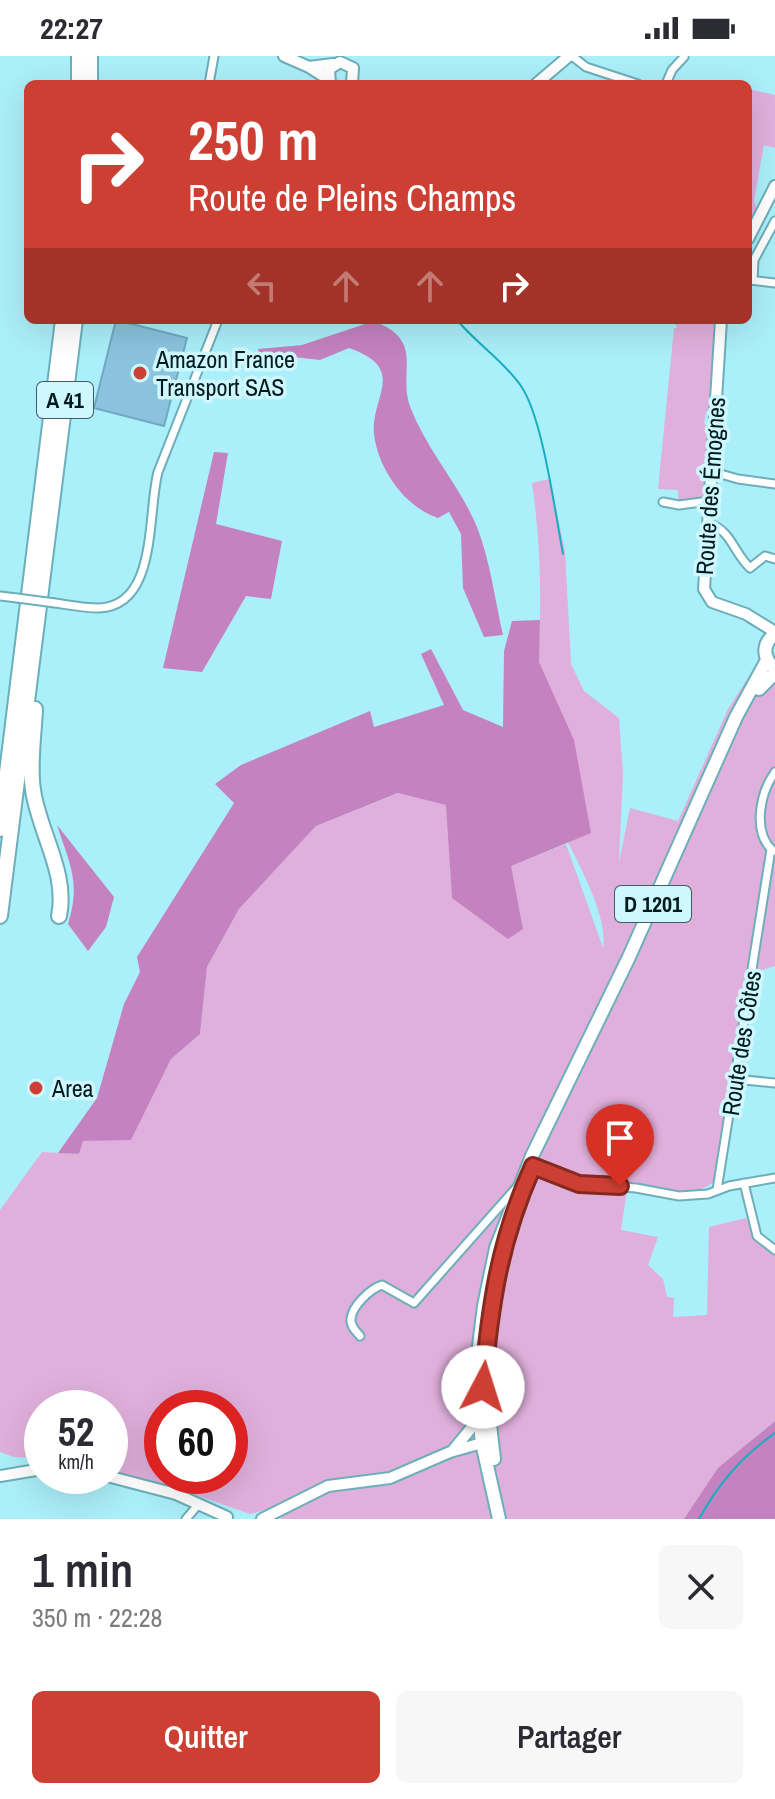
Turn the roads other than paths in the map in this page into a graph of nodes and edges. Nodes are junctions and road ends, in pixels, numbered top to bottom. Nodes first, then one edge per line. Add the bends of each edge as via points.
1 (79, 56) edge
2 (90, 56) edge
3 (214, 56) edge
4 (284, 56) edge
5 (570, 56) edge
6 (684, 57) edge
7 (335, 61) edge
8 (309, 67) junction
9 (354, 74) edge
10 (79, 80) edge
11 (90, 80) edge
12 (210, 80) edge
13 (326, 80) edge
14 (329, 80) edge
15 (541, 80) edge
16 (626, 80) edge
17 (668, 80) edge
18 (775, 186) edge
19 (775, 221) edge
20 (752, 231) edge
21 (752, 270) edge
22 (752, 280) edge
23 (775, 283) edge
24 (63, 324) edge
25 (75, 324) edge
26 (216, 324) edge
27 (721, 324) edge
28 (710, 471) junction
29 (775, 484) edge
30 (709, 501) junction
31 (663, 502) dead end
32 (707, 523) junction
33 (775, 559) edge
34 (42, 591) junction
35 (0, 596) edge
36 (755, 620) junction
37 (775, 633) edge
38 (766, 646) junction
39 (772, 667) edge
40 (775, 772) edge
41 (6, 784) junction
42 (0, 818) edge
43 (0, 829) edge
44 (773, 850) edge
45 (0, 916) edge
46 (59, 916) dead end
47 (587, 1045) junction
48 (735, 1079) junction
49 (775, 1083) edge
50 (533, 1166) junction
51 (775, 1178) edge
52 (744, 1183) junction
53 (518, 1186) junction
54 (717, 1190) junction
55 (775, 1250) edge
56 (360, 1336) dead end
57 (485, 1366) junction
58 (475, 1378) junction
59 (463, 1441) junction
60 (482, 1443) junction
61 (450, 1452) junction
62 (24, 1472) edge
63 (0, 1476) edge
64 (128, 1481) edge
65 (195, 1504) junction
66 (503, 1504) junction
67 (225, 1518) edge
68 (186, 1519) edge
69 (262, 1519) edge
70 (499, 1519) edge
71 (506, 1519) edge

1 - 10 highway
2 - 11 highway
3 - 12 street
4 - 8 street
5 - 15 street
5 - 16 street
6 - 17 street
7 - 8 street
7 - 9 street
7 - 14 street
8 - 13 street
18 - 20 street
19 - 21 street
22 - 23 street
24 - 41 highway, A 41
25 - 34 highway, A 41
26 - 35 street, bridge via 158,472 138,586 107,607
27 - 28 street, Route des Émognes
28 - 29 street
28 - 30 street, Route des Émognes
30 - 31 street
30 - 32 street, Route des Émognes
32 - 33 street via 726,531 750,568 765,556
32 - 36 street, Route des Émognes via 705,593 712,602
34 - 45 highway, A 41
34 - 46 highway via 32,787 61,888
36 - 37 street, Route des Émognes
36 - 38 street
37 - 38 main road
38 - 39 main road
39 - 47 main road, D 1201 via 736,717
40 - 44 street via 760,816 762,834
41 - 42 highway
41 - 43 highway, A 41
44 - 48 street, Route des Côtes
47 - 50 main road, D 1201
47 - 53 main road, D 1201
48 - 49 street
48 - 54 street, Route des Côtes
50 - 54 street via 579,1184 679,1196
50 - 57 main road, D 1201 via 503,1244 490,1303
51 - 52 street
52 - 54 street
52 - 55 street via 751,1224
53 - 56 street via 414,1303 382,1285 368,1292 351,1318
53 - 58 main road, D 1201 via 496,1248
57 - 60 main road via 487,1433
57 - 66 main road, D 1201
58 - 59 street via 474,1419
58 - 60 main road, D 1201
59 - 60 street
59 - 61 street
60 - 61 street
60 - 66 street via 489,1449
60 - 70 main road, D 1201
61 - 69 street via 390,1478 328,1486
62 - 63 street
64 - 65 street
65 - 67 street
65 - 68 street
66 - 71 main road, D 1201

